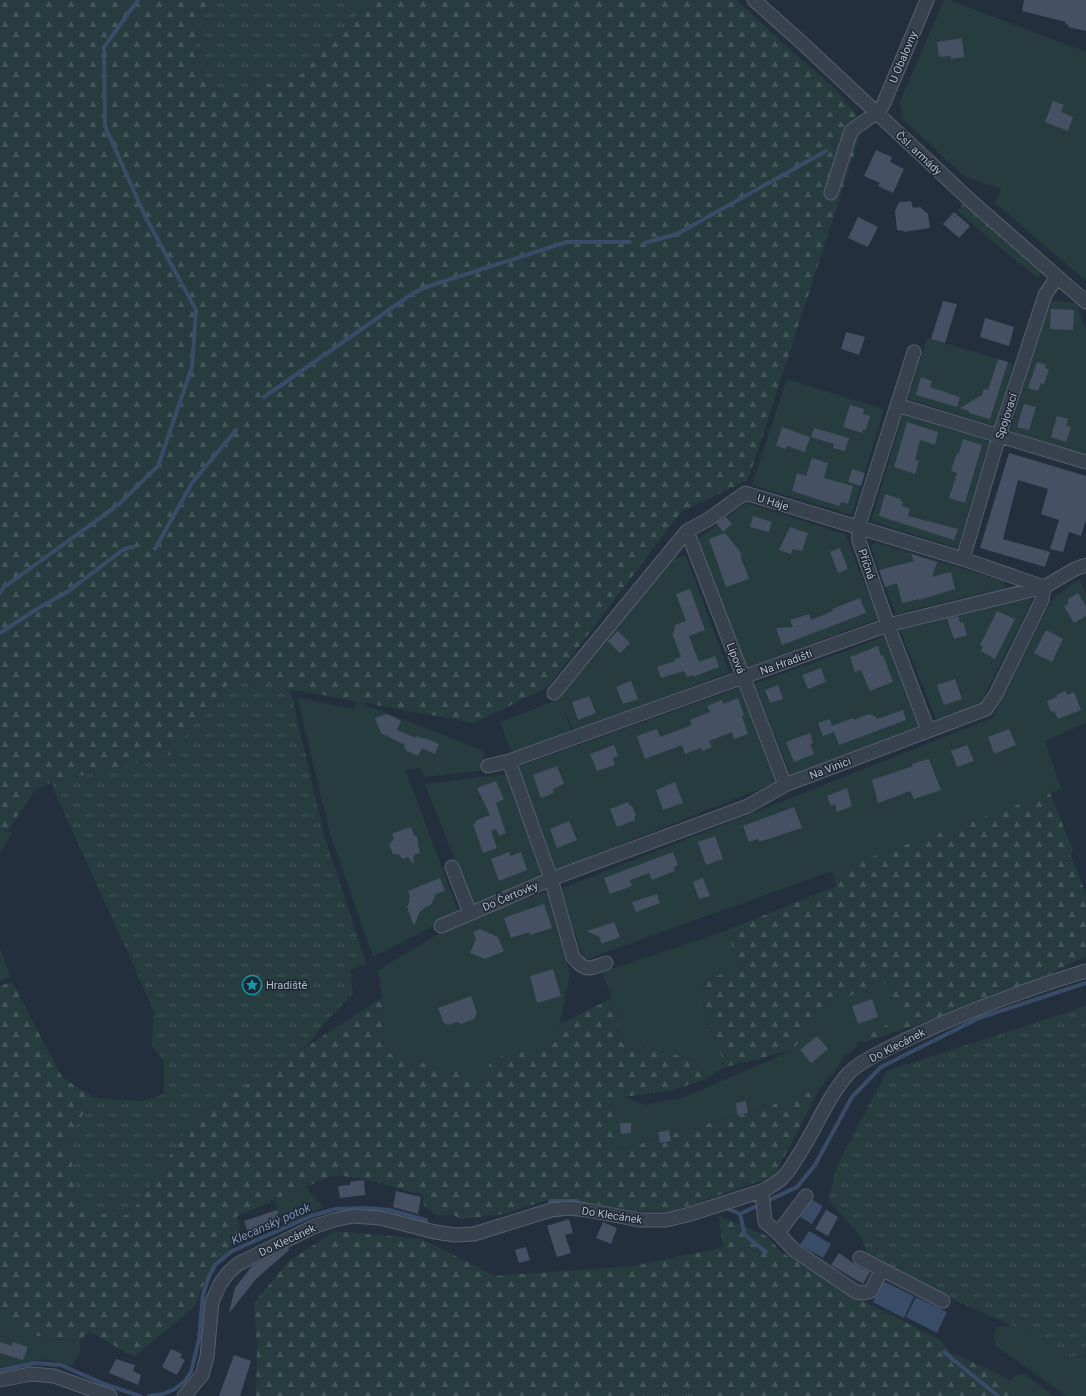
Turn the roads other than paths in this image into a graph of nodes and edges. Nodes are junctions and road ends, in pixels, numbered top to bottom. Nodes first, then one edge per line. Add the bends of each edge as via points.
1 (754, 0) edge
2 (927, 0) edge
3 (876, 113) junction
4 (831, 193) dead end
5 (1058, 277) junction
6 (1086, 302) edge
7 (914, 352) dead end
8 (898, 400) junction
9 (1000, 436) junction
10 (1086, 462) edge
11 (858, 528) junction
12 (688, 531) junction
13 (963, 559) junction
14 (1086, 566) edge
15 (1044, 588) junction
16 (888, 625) junction
17 (744, 678) junction
18 (554, 693) dead end
19 (928, 730) junction
20 (509, 761) junction
21 (488, 766) dead end
22 (785, 785) junction
23 (452, 867) dead end
24 (551, 879) junction
25 (470, 913) junction
26 (441, 926) dead end
27 (606, 963) dead end
28 (1086, 971) edge
29 (762, 1191) junction
30 (806, 1196) dead end
31 (778, 1234) junction
32 (860, 1258) dead end
33 (882, 1269) junction
34 (943, 1301) dead end
35 (0, 1380) edge
36 (110, 1396) edge
37 (184, 1396) edge

1 - 3 street, Čsl. armády
2 - 3 street, U Obalovny via 882,105
3 - 4 street via 851,131
3 - 5 street, Čsl. armády
5 - 6 street, Čsl. armády
5 - 9 street, Spojovací via 1045,295
7 - 8 street, Příčná
8 - 9 street
8 - 11 street, Příčná
9 - 10 street
9 - 13 street, Spojovací
11 - 12 street, U Háje via 745,493
11 - 13 street, U Háje
11 - 16 street, Příčná via 859,541
12 - 17 street, Lipová
12 - 18 street, U Háje
13 - 15 street, U Háje
14 - 15 street, Na Hradišti
15 - 16 street, Na Hradišti
15 - 19 street, Na Vinici via 1042,600 996,694 986,708
16 - 17 street, Na Hradišti
16 - 19 street, Příčná
17 - 20 street, Na Hradišti
17 - 22 street, Lipová
19 - 22 street, Na Vinici
20 - 21 street, Na Hradišti
20 - 24 street
22 - 24 street, Na Vinici via 748,806
23 - 25 street, Do Čertovky
24 - 25 street, Do Čertovky
24 - 27 street via 573,957 581,967 590,969
25 - 26 street, Do Čertovky
28 - 29 street, Do Klecánek via 994,1002 881,1051 864,1062 849,1073 830,1098 804,1148 785,1175
29 - 31 street via 765,1222
29 - 37 street, Do Klecánek via 687,1216 666,1220 640,1220 569,1208 551,1210 474,1234 455,1235 380,1218 353,1216 313,1227 252,1256 228,1273 212,1302 207,1357 202,1375
30 - 31 street
31 - 33 street via 794,1250 856,1292 864,1294 871,1291
32 - 33 street
33 - 34 street
35 - 36 street via 31,1374 54,1376

